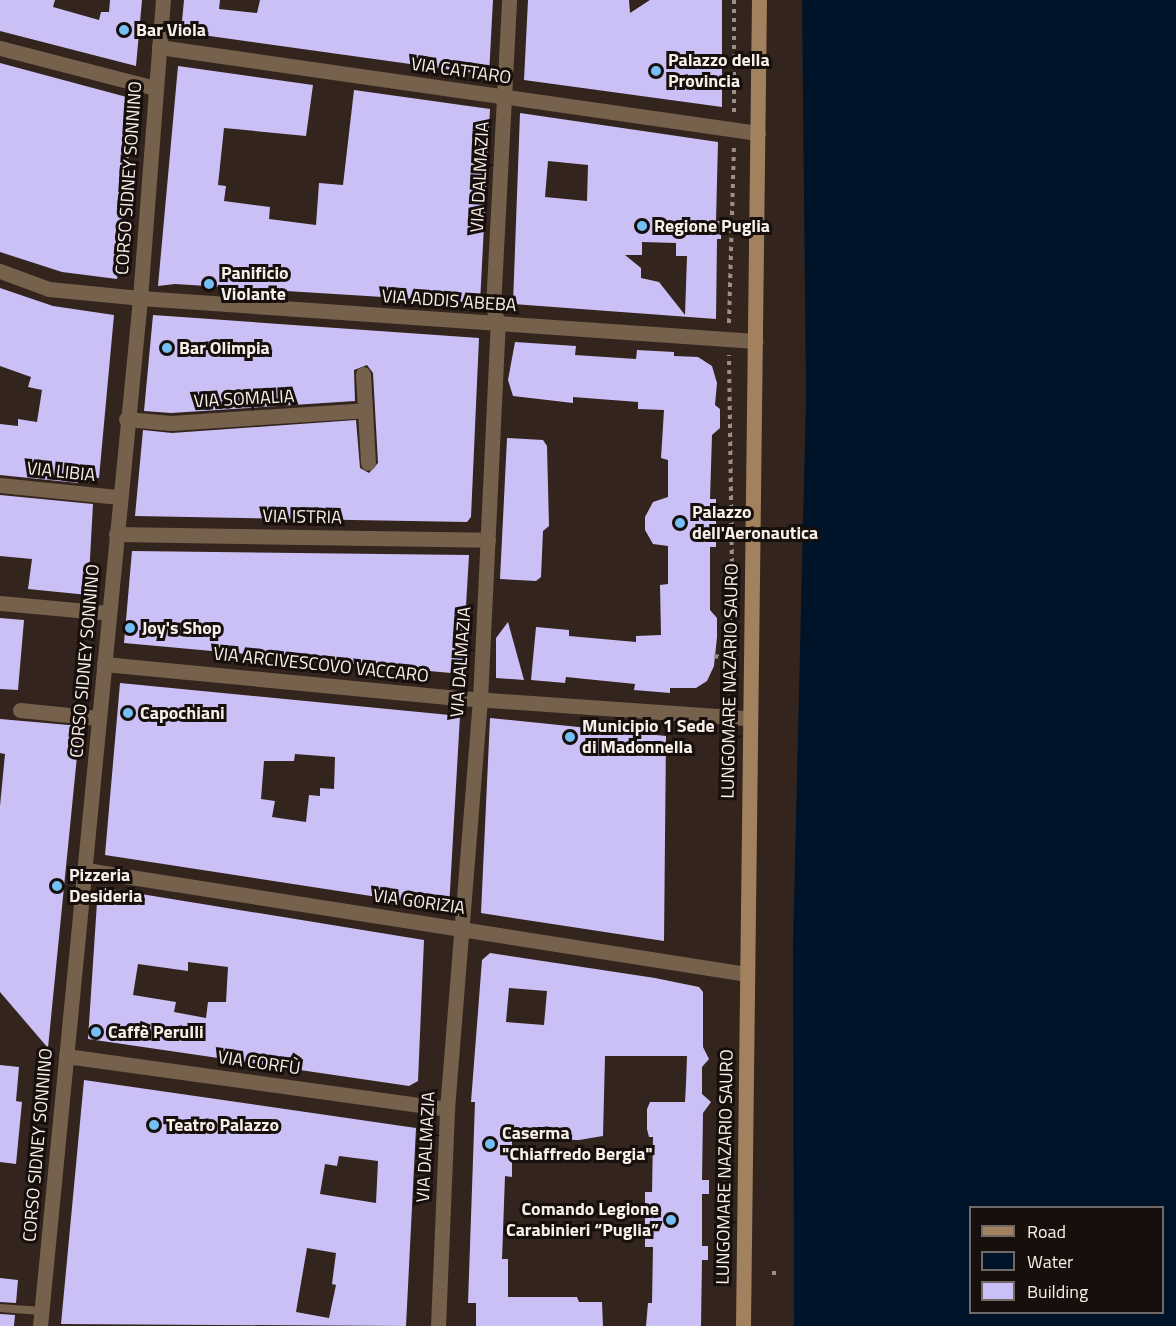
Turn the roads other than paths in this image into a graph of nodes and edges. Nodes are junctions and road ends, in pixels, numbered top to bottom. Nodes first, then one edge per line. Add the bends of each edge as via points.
1 (163, 0) edge
2 (509, 0) edge
3 (759, 0) edge
4 (159, 47) junction
5 (0, 48) edge
6 (155, 88) junction
7 (504, 98) junction
8 (758, 133) junction
9 (0, 271) edge
10 (140, 298) junction
11 (498, 324) junction
12 (755, 341) junction
13 (363, 374) dead end
14 (365, 410) junction
15 (126, 419) junction
16 (368, 463) dead end
17 (0, 485) edge
18 (119, 497) junction
19 (116, 534) junction
20 (488, 540) junction
21 (0, 603) edge
22 (109, 613) junction
23 (104, 664) junction
24 (480, 700) junction
25 (20, 710) dead end
26 (99, 718) junction
27 (749, 718) junction
28 (86, 870) junction
29 (461, 928) junction
30 (746, 974) junction
31 (66, 1056) junction
32 (447, 1109) junction
33 (0, 1308) edge
34 (41, 1319) edge
35 (438, 1326) edge
36 (743, 1326) edge

1 - 4 street, CORSO SIDNEY SONNINO
2 - 7 street, VIA DALMAZIA
3 - 8 main road, LUNGOMARE NAZARIO SAURO
4 - 6 street, CORSO SIDNEY SONNINO
4 - 7 street, VIA CATTARO
5 - 6 street
6 - 10 street, CORSO SIDNEY SONNINO
7 - 8 street, VIA CATTARO
7 - 11 street, VIA DALMAZIA via 493,307
8 - 12 main road, LUNGOMARE NAZARIO SAURO
9 - 10 street, VIA ADDIS ABEBA via 49,289
10 - 11 street, VIA ADDIS ABEBA
10 - 15 street, CORSO SIDNEY SONNINO
11 - 12 street, VIA ADDIS ABEBA
11 - 20 street, VIA DALMAZIA
12 - 27 main road, LUNGOMARE NAZARIO SAURO
13 - 14 street
14 - 15 street, VIA SOMALIA via 171,423
14 - 16 street
15 - 18 street, CORSO SIDNEY SONNINO
17 - 18 street, VIA LIBIA
18 - 19 street, CORSO SIDNEY SONNINO
19 - 20 street, VIA ISTRIA
19 - 22 street, CORSO SIDNEY SONNINO
20 - 24 street, VIA DALMAZIA
21 - 22 street
22 - 23 street, CORSO SIDNEY SONNINO
23 - 24 street, VIA ARCIVESCOVO VACCARO
23 - 26 street, CORSO SIDNEY SONNINO
24 - 27 street, VIA ARCIVESCOVO VACCARO
24 - 29 street, VIA DALMAZIA
25 - 26 street
26 - 28 street, CORSO SIDNEY SONNINO
27 - 30 main road, LUNGOMARE NAZARIO SAURO
28 - 29 street, VIA GORIZIA
28 - 31 street, CORSO SIDNEY SONNINO
29 - 30 street, VIA GORIZIA
29 - 32 street, VIA DALMAZIA
30 - 36 main road, LUNGOMARE NAZARIO SAURO
31 - 32 street, VIA CORFÙ
31 - 34 street, CORSO SIDNEY SONNINO
32 - 35 street, VIA DALMAZIA
33 - 34 lane

